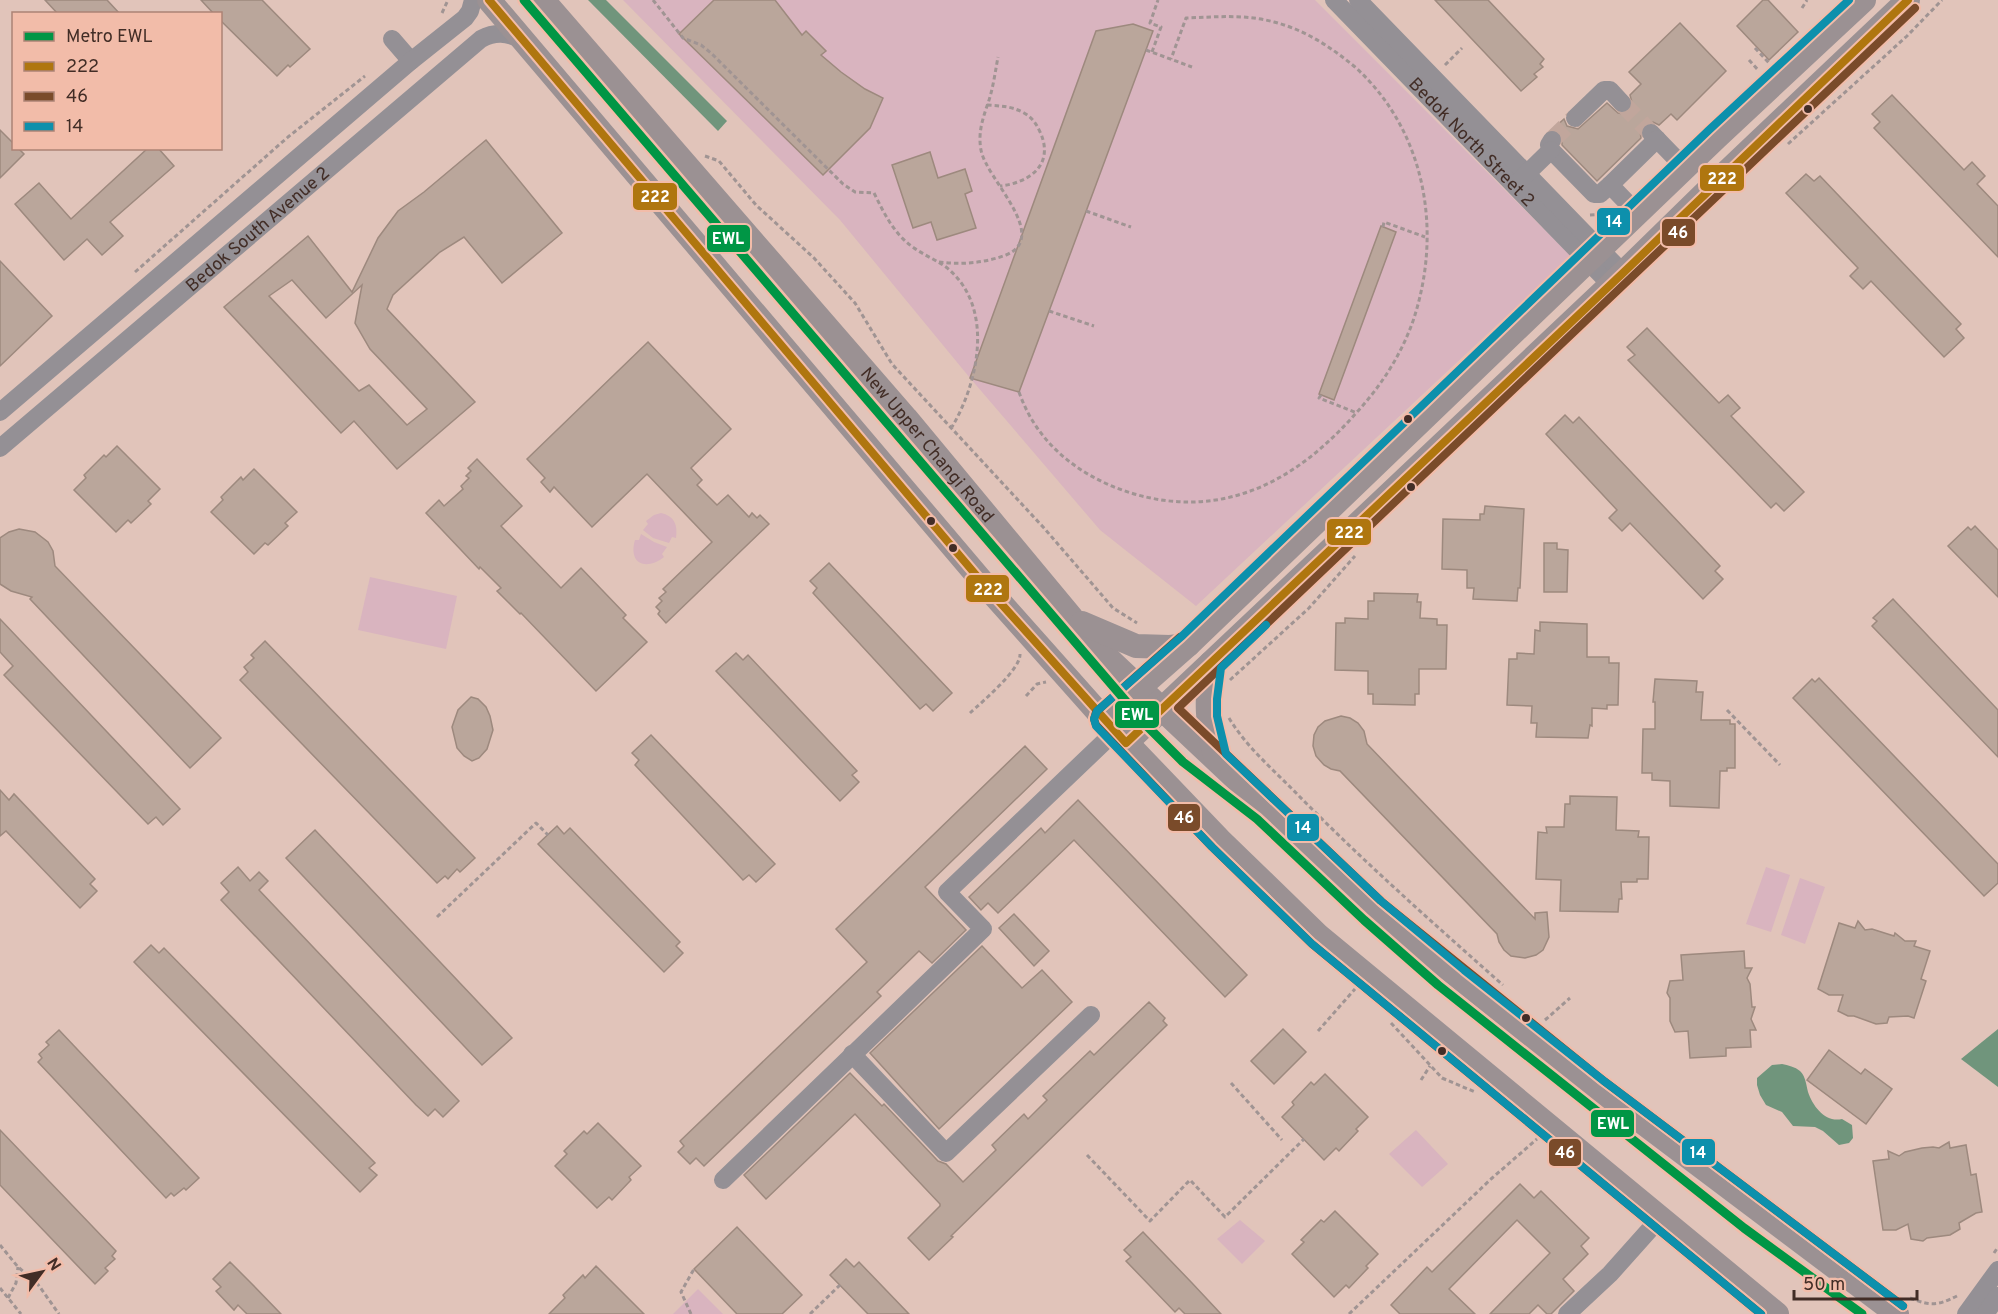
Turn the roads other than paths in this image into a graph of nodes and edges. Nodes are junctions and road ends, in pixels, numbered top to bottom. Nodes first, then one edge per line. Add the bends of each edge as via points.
1 (473, 0) edge
2 (489, 0) edge
3 (543, 0) edge
4 (1334, 0) edge
5 (1358, 0) edge
6 (1864, 0) edge
7 (1908, 0) edge
8 (392, 39) dead end
9 (521, 39) junction
10 (411, 61) junction
11 (1622, 103) tunnel mouth
12 (1575, 118) tunnel mouth
13 (1685, 168) junction
14 (1520, 179) junction
15 (1610, 185) junction
16 (1638, 214) junction
17 (1595, 256) junction
18 (1617, 279) junction
19 (0, 412) edge
20 (0, 448) edge
21 (1072, 618) junction
22 (1188, 645) junction
23 (1211, 663) junction
24 (1139, 687) junction
25 (1163, 708) junction
26 (1111, 735) junction
27 (1216, 759) junction
28 (1091, 1015) dead end
29 (852, 1054) junction
30 (723, 1180) dead end
31 (1660, 1218) junction
32 (1995, 1263) edge
33 (1903, 1306) edge
34 (1567, 1314) edge
35 (1777, 1314) edge
36 (1966, 1314) edge

1 - 10 street, Bedok South Avenue 2 via 465,18
2 - 9 main road
3 - 21 main road, New Upper Changi Road via 906,418
4 - 14 street, Bedok North Street 2
5 - 14 street, Bedok North Street 2
6 - 13 main road
7 - 18 main road
8 - 10 street
9 - 20 street, Bedok South Avenue 2 via 496,33 481,39
9 - 26 main road
10 - 19 street, Bedok South Avenue 2
11 - 12 street via 1610,90 1603,90
13 - 15 street via 1654,136
13 - 16 main road
14 - 15 street via 1551,145 1594,194
14 - 17 street, Bedok North Street 2
15 - 16 street
16 - 17 main road
17 - 18 street, Bedok North Street 2
17 - 22 main road
18 - 23 main road
21 - 22 main road via 1136,646
21 - 24 main road, New Upper Changi Road
22 - 24 main road
23 - 25 main road
23 - 27 main road via 1208,729
24 - 25 main road, New Upper Changi Road
24 - 26 main road
25 - 26 main road
25 - 27 main road, New Upper Changi Road
26 - 29 street via 947,892 982,929
26 - 31 main road via 1319,936
27 - 33 main road, New Upper Changi Road via 1374,909 1457,978 1598,1089
28 - 29 street via 946,1153
29 - 30 street
31 - 34 street via 1610,1274
31 - 35 main road
32 - 36 street

